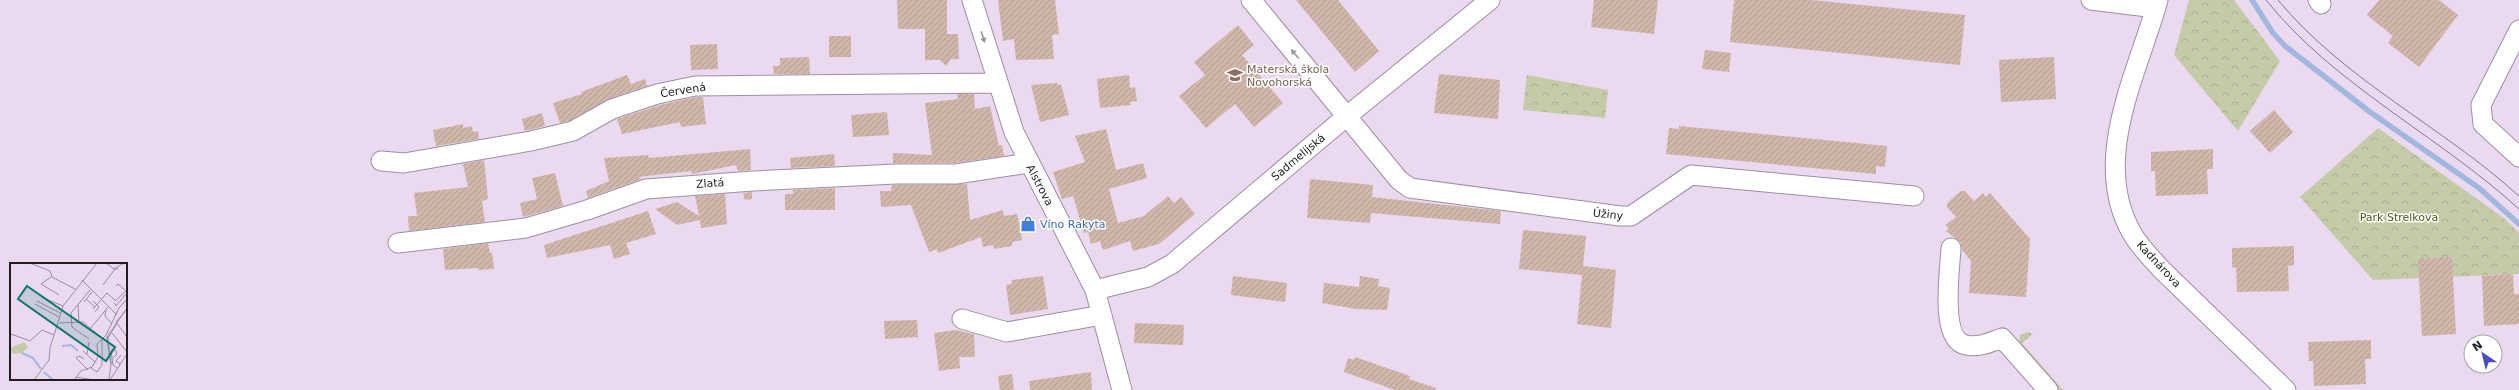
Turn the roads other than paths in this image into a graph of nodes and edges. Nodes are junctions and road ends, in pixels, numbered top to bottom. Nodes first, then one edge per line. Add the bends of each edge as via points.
1 (972, 0) edge
2 (1251, 0) edge
3 (1490, 0) edge
4 (2091, 0) edge
5 (2157, 4) edge
6 (2519, 30) edge
7 (997, 83) junction
8 (1347, 116) junction
9 (2519, 157) edge
10 (381, 160) dead end
11 (1028, 163) junction
12 (1914, 196) dead end
13 (398, 243) dead end
14 (1951, 248) dead end
15 (1095, 290) junction
16 (1102, 315) junction
17 (962, 320) dead end
18 (1122, 390) edge
19 (2048, 390) edge
20 (2286, 390) edge

1 -> 7 street, Alstrova
8 -> 2 street, Úžiny
3 - 8 street, Sadmelijská
4 - 5 street
5 - 20 street, Kadnárova via 2118,137 2116,179 2125,219 2133,235 2153,260
6 - 9 street via 2481,105 2483,124
7 - 10 street, Červená via 695,86 657,94 612,108 573,131 531,141 404,163
7 - 11 street, Alstrova
8 - 12 street, Úžiny via 1399,180 1410,188 1620,216 1631,216 1690,175
8 - 15 street, Sadmelijská via 1172,264 1148,277
11 - 13 street, Zlatá via 956,174 896,174 646,189 526,228
11 - 15 street, Alstrova
14 - 19 street via 1948,316 1951,334 1965,345 1973,346 2002,338
15 - 16 street, Alstrova
16 - 17 street via 1006,332
16 - 18 street, Alstrova

